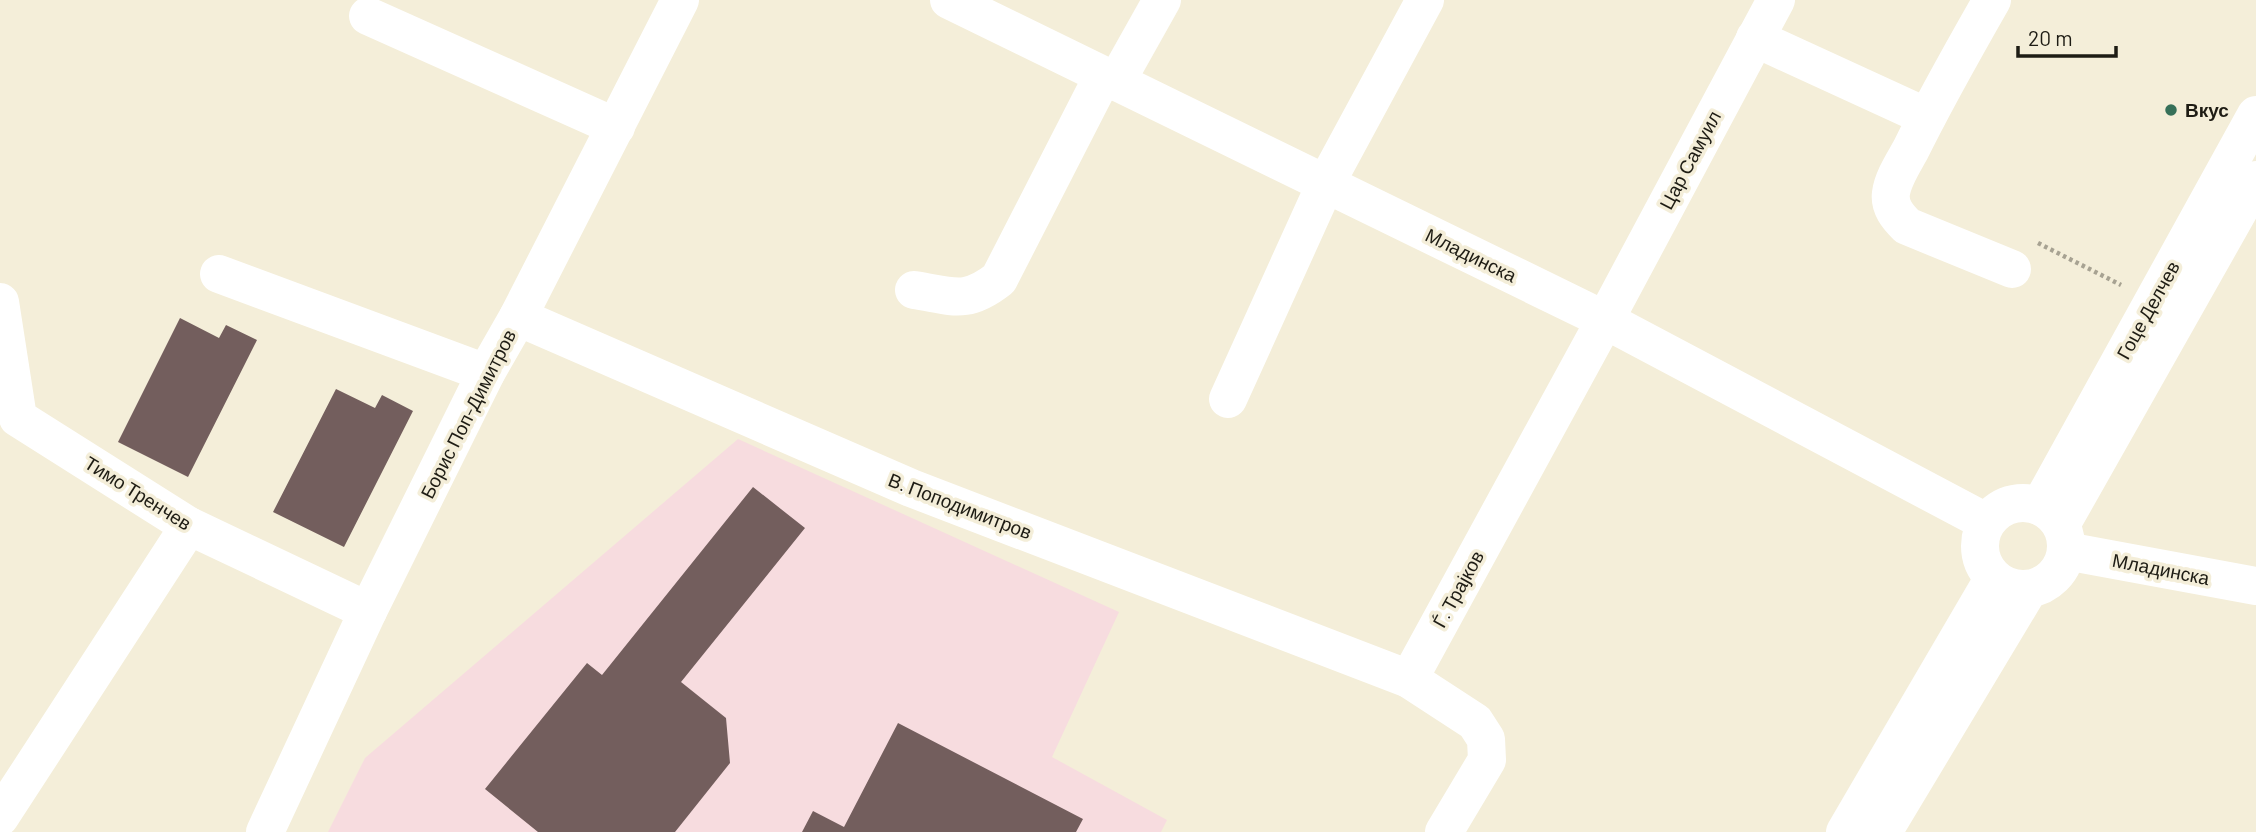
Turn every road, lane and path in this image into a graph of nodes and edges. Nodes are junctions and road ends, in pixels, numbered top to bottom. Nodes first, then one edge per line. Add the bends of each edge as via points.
1 (680, 0) edge
2 (949, 0) edge
3 (1162, 0) edge
4 (1425, 0) edge
5 (1776, 0) edge
6 (1992, 0) edge
7 (368, 16) dead end
8 (1755, 38) junction
9 (1110, 79) junction
10 (2256, 115) edge
11 (1927, 117) junction
12 (616, 127) junction
13 (2256, 180) edge
14 (1325, 185) junction
15 (2011, 269) joint
16 (219, 274) dead end
17 (914, 290) dead end
18 (2153, 301) junction
19 (0, 302) edge
20 (518, 317) junction
21 (1605, 320) junction
22 (486, 373) junction
23 (1227, 399) dead end
24 (9, 426) edge
25 (1986, 522) junction
26 (189, 526) junction
27 (2056, 527) junction
28 (1993, 579) junction
29 (2256, 586) edge
30 (2029, 589) junction
31 (368, 611) junction
32 (1409, 679) junction
33 (0, 817) edge
34 (265, 832) edge
35 (1444, 832) edge
36 (1845, 832) edge
37 (1883, 832) edge

1 - 12 street, Борис Поп-Димитров
2 - 9 street, Младинска
3 - 9 street
4 - 14 street
5 - 8 street, Цар Самуил
6 - 11 street
7 - 12 street
8 - 11 street
8 - 21 street, Цар Самуил
9 - 14 street, Младинска
9 - 17 street via 999,279 964,298
10 - 18 street, Гоце Делчев
11 - 15 street via 1891,193 1897,217 1907,226
12 - 20 street, Борис Поп-Димитров
13 - 27 street, Гоце Делчев
14 - 21 street, Младинска
14 - 23 street
15 - 18 path via 2030,238
16 - 22 street
18 - 27 street, Гоце Делчев
19 - 24 street, Тимо Тренчев
20 - 22 street, Борис Поп-Димитров
20 - 32 street, В. Поподимитров via 911,488
21 - 25 street, Младинска
21 - 32 street, Ѓ. Трајков
22 - 31 street, Борис Поп-Димитров
24 - 26 street, Тимо Тренчев
25 - 27 street via 2001,508 2016,503
25 - 28 street via 1979,536 1979,552
26 - 31 street, Тимо Тренчев
26 - 33 street
27 - 29 street, Младинска
27 - 30 street via 2060,569 2043,585
28 - 30 street via 2013,589
28 - 36 street
30 - 37 street
31 - 34 street, Борис Поп-Димитров
32 - 35 street via 1475,722 1486,739 1487,760

